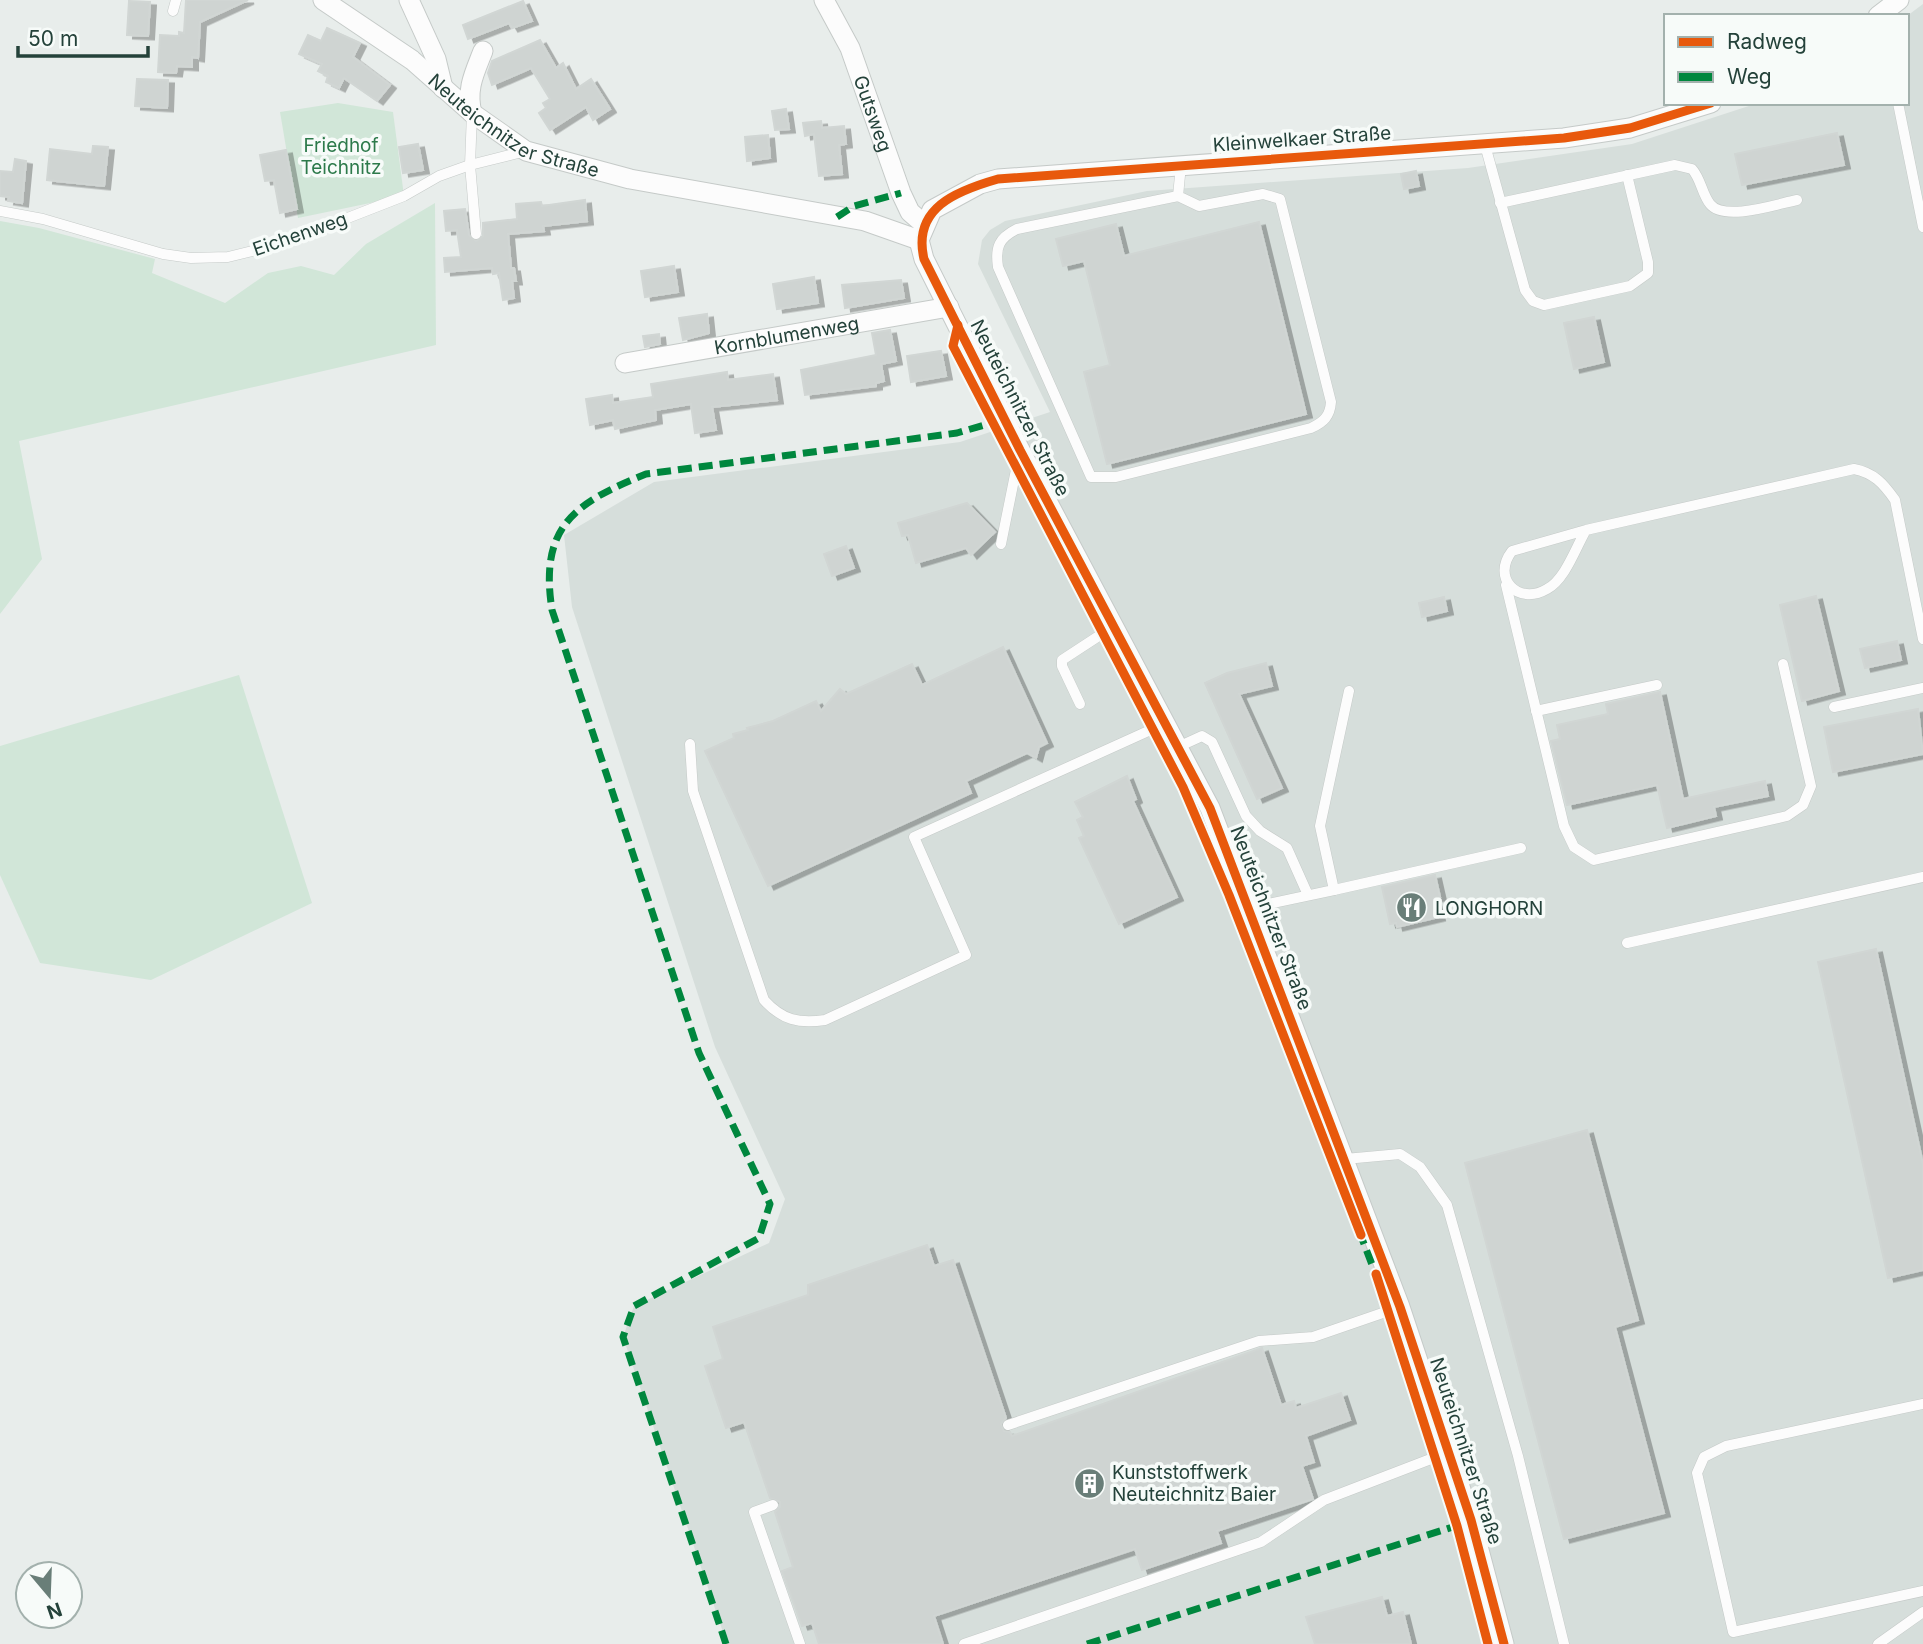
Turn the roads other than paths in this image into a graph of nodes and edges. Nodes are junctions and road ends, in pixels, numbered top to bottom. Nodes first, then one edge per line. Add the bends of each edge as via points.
1 (323, 0) edge
2 (824, 0) edge
3 (1899, 0) edge
4 (407, 1) edge
5 (1881, 14) edge
6 (483, 51) dead end
7 (443, 88) junction
8 (1705, 105) edge
9 (1898, 105) edge
10 (472, 113) junction
11 (1485, 145) junction
12 (526, 151) junction
13 (470, 165) junction
14 (1181, 165) junction
15 (1628, 176) junction
16 (1178, 195) junction
17 (1797, 200) dead end
18 (1500, 203) junction
19 (0, 211) edge
20 (1923, 227) edge
21 (922, 233) junction
22 (476, 234) dead end
23 (949, 307) junction
24 (625, 363) dead end
25 (1020, 450) junction
26 (1586, 530) junction
27 (1001, 544) dead end
28 (1506, 584) junction
29 (1114, 626) junction
30 (1923, 639) edge
31 (1783, 664) dead end
32 (1657, 685) dead end
33 (1923, 688) edge
34 (1349, 691) dead end
35 (1080, 704) dead end
36 (1834, 707) dead end
37 (1536, 711) junction
38 (1166, 723) junction
39 (690, 744) dead end
40 (1178, 747) junction
41 (1521, 848) dead end
42 (1923, 877) edge
43 (1334, 890) junction
44 (1308, 895) junction
45 (1248, 908) junction
46 (1627, 943) dead end
47 (1345, 1159) junction
48 (1400, 1307) junction
49 (1923, 1404) edge
50 (1008, 1425) dead end
51 (1449, 1452) junction
52 (773, 1505) dead end
53 (1923, 1591) edge
54 (1923, 1612) edge
55 (800, 1644) edge
56 (964, 1644) edge
57 (1504, 1644) edge
58 (1564, 1644) edge
59 (1878, 1644) edge

1 - 7 street, Neuteichnitzer Straße via 412,60
2 - 21 street, Gutsweg via 850,48 901,193
3 - 5 street
4 - 7 street via 436,59
6 - 10 street via 469,85
7 - 10 street, Neuteichnitzer Straße
8 - 11 street, Kleinwelkaer Straße via 1630,128
9 - 20 lane
10 - 12 street, Neuteichnitzer Straße
10 - 13 lane
11 - 14 street, Kleinwelkaer Straße
11 - 18 lane
12 - 13 lane, Eichenweg
12 - 21 street, Neuteichnitzer Straße via 630,178
13 - 19 lane, Eichenweg via 281,244 228,257 163,254
13 - 22 lane
14 - 16 lane
14 - 21 street, Kleinwelkaer Straße via 998,179 932,210
15 - 17 lane via 1685,165 1697,175 1710,204 1731,213
15 - 18 lane
15 - 18 lane via 1648,273 1630,286 1544,305 1533,301 1525,290
16 - 16 lane via 1017,229 1003,236 996,251 998,267 1091,477 1116,477 1311,428 1330,412 1280,199 1263,194 1199,206
21 - 23 street, Neuteichnitzer Straße via 924,259
23 - 24 street, Kornblumenweg
23 - 25 street, Neuteichnitzer Straße
25 - 27 lane
25 - 29 street, Neuteichnitzer Straße
26 - 28 lane via 1512,551 1503,570
26 - 28 lane via 1550,588 1517,594
26 - 30 lane via 1854,469 1869,472 1895,500
28 - 37 lane
29 - 35 lane via 1062,660
29 - 38 street, Neuteichnitzer Straße
31 - 37 lane via 1811,786 1803,805 1787,816 1603,859 1584,856 1569,838
32 - 37 lane
33 - 36 lane
34 - 43 lane via 1320,826
38 - 39 lane via 914,837 966,955 825,1020 805,1023 776,1013 764,1000 693,791
38 - 40 street, Neuteichnitzer Straße
40 - 44 lane via 1202,736 1212,742 1246,816 1287,848
40 - 45 street, Neuteichnitzer Straße via 1210,808
41 - 43 lane
42 - 46 lane
43 - 44 lane
44 - 45 lane
45 - 47 street, Neuteichnitzer Straße
47 - 48 street, Neuteichnitzer Straße
47 - 58 lane via 1400,1154 1420,1167 1447,1205 1518,1456
48 - 50 lane via 1312,1337 1259,1341
48 - 51 street, Neuteichnitzer Straße
49 - 53 lane via 1726,1446 1704,1457 1697,1473 1733,1632
51 - 56 lane via 1324,1500 1261,1542
51 - 57 street, Neuteichnitzer Straße
52 - 55 lane via 754,1511
54 - 59 lane

